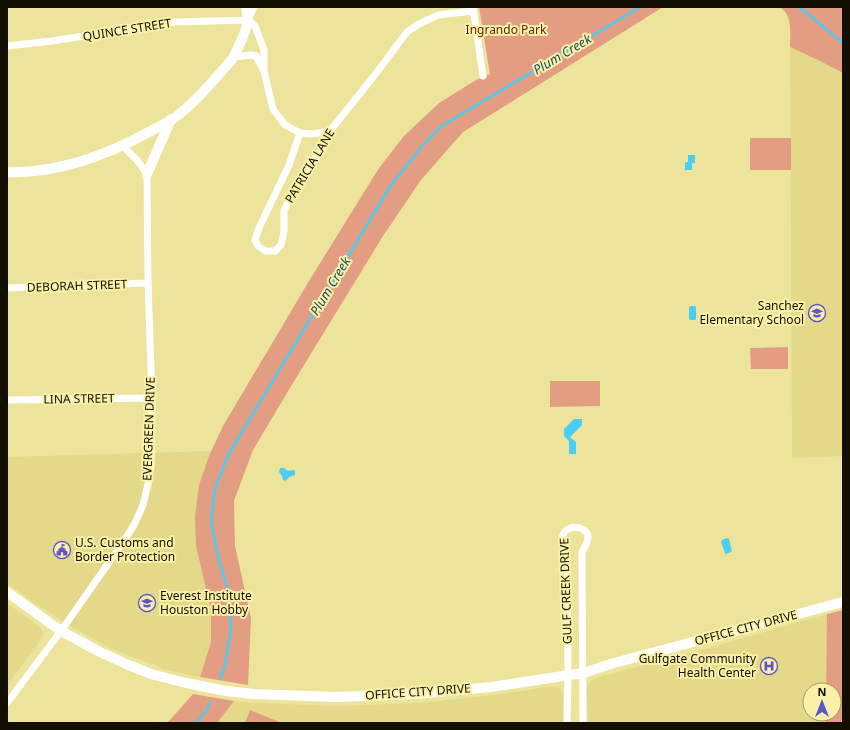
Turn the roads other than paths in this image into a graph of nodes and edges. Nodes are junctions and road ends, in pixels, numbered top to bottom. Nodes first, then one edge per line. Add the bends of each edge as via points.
1 (246, 7) edge
2 (254, 7) edge
3 (473, 9) edge
4 (248, 20) junction
5 (7, 46) edge
6 (234, 57) junction
7 (264, 71) junction
8 (483, 76) dead end
9 (171, 119) junction
10 (330, 131) junction
11 (300, 132) junction
12 (122, 146) junction
13 (7, 172) edge
14 (147, 174) junction
15 (148, 283) junction
16 (7, 288) edge
17 (152, 398) junction
18 (7, 400) edge
19 (7, 592) edge
20 (843, 602) edge
21 (61, 631) junction
22 (583, 673) junction
23 (568, 675) junction
24 (7, 703) edge
25 (567, 723) edge
26 (582, 723) edge

1 - 4 street
2 - 4 street
3 - 8 street
3 - 10 street, PATRICIA LANE via 438,15 407,32
4 - 5 street, QUINCE STREET via 173,22
4 - 6 street
4 - 7 street via 255,26 264,50
6 - 7 street via 256,56
6 - 9 street via 190,105
7 - 11 street via 273,109 285,125
9 - 12 street
9 - 14 street
10 - 11 street via 313,134
10 - 11 street, PATRICIA LANE via 325,144 296,187 284,211 281,245 275,251 265,251 255,240 289,165
12 - 13 street via 74,164 41,170
12 - 14 street
14 - 15 street, EVERGREEN DRIVE
15 - 16 street, DEBORAH STREET
15 - 17 street, EVERGREEN DRIVE
17 - 18 street, LINA STREET
17 - 21 street, EVERGREEN DRIVE via 151,464 143,505 126,538
19 - 21 street, OFFICE CITY DRIVE
20 - 22 street, OFFICE CITY DRIVE
21 - 23 street, OFFICE CITY DRIVE via 100,652 151,674 219,690 253,694 335,697 416,694 491,687
21 - 24 street, EVERGREEN DRIVE
22 - 23 street, OFFICE CITY DRIVE
22 - 23 street, GULF CREEK DRIVE via 582,552 588,536 580,528 575,527 564,532 562,539 567,558
22 - 26 street, GULF CREEK DRIVE
23 - 25 street, GULF CREEK DRIVE

